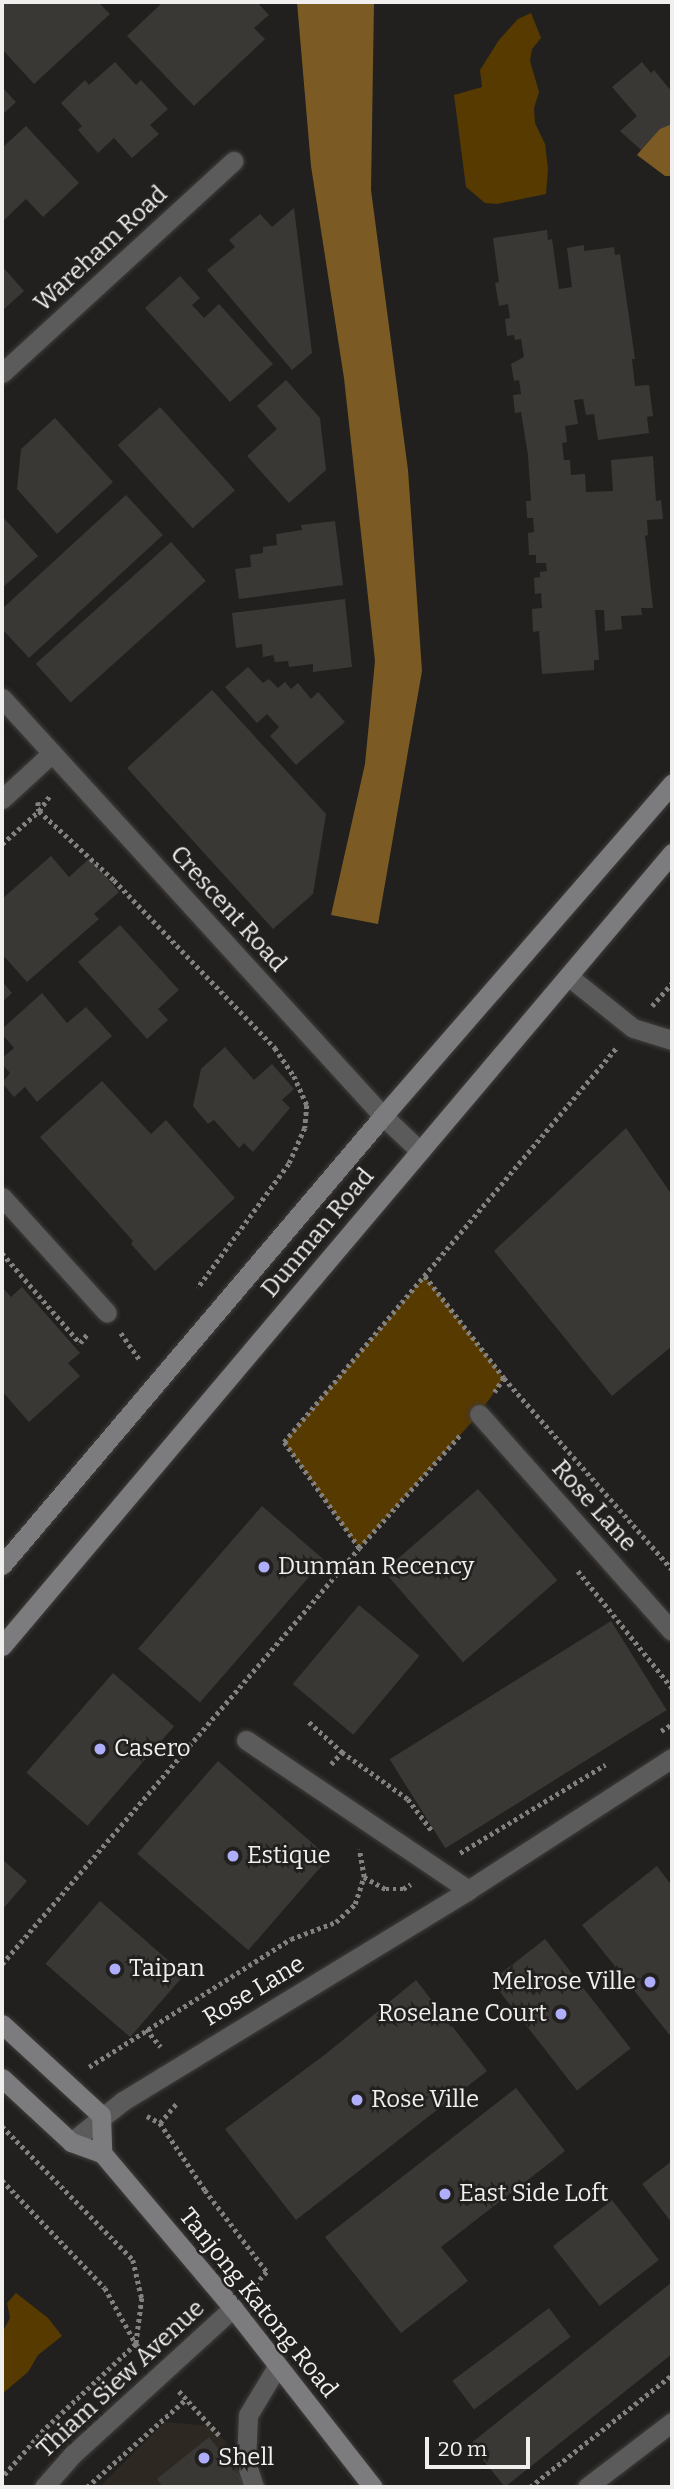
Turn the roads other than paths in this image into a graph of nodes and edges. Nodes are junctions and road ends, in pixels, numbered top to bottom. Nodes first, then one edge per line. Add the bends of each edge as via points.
1 (233, 161) dead end
2 (2, 373) edge
3 (2, 698) edge
4 (52, 753) junction
5 (672, 783) edge
6 (2, 799) edge
7 (672, 853) edge
8 (568, 976) junction
9 (672, 1040) edge
10 (383, 1116) junction
11 (420, 1151) junction
12 (2, 1197) edge
13 (107, 1313) road end
14 (479, 1414) road end
15 (2, 1565) edge
16 (672, 1631) edge
17 (2, 1646) edge
18 (246, 1740) dead end
19 (672, 1758) edge
20 (468, 1890) junction
21 (2, 2024) edge
22 (2, 2078) edge
23 (101, 2115) junction
24 (71, 2142) junction
25 (102, 2153) junction
26 (233, 2308) junction
27 (278, 2365) junction
28 (672, 2422) edge
29 (44, 2487) edge
30 (254, 2487) edge
31 (373, 2487) edge
32 (587, 2487) edge

1 - 2 street, Wareham Road
3 - 4 street, Crescent Road
4 - 6 street
4 - 10 street, Crescent Road
5 - 10 main road, Dunman Road
7 - 8 main road, Dunman Road
8 - 9 street via 633,1028
8 - 11 main road, Dunman Road
10 - 11 street, Crescent Road
10 - 15 main road, Dunman Road
11 - 17 main road, Dunman Road
12 - 13 street
14 - 16 street, Rose Lane
18 - 20 street
19 - 20 street, Rose Lane
20 - 23 street, Rose Lane
21 - 23 main road
22 - 24 main road
23 - 24 street, Rose Lane
23 - 25 main road
24 - 25 main road
25 - 26 main road, Tanjong Katong Road
26 - 27 main road, Tanjong Katong Road
26 - 29 street, Thiam Siew Avenue via 81,2446
27 - 30 street via 248,2415 246,2463
27 - 31 main road, Tanjong Katong Road
28 - 32 street

